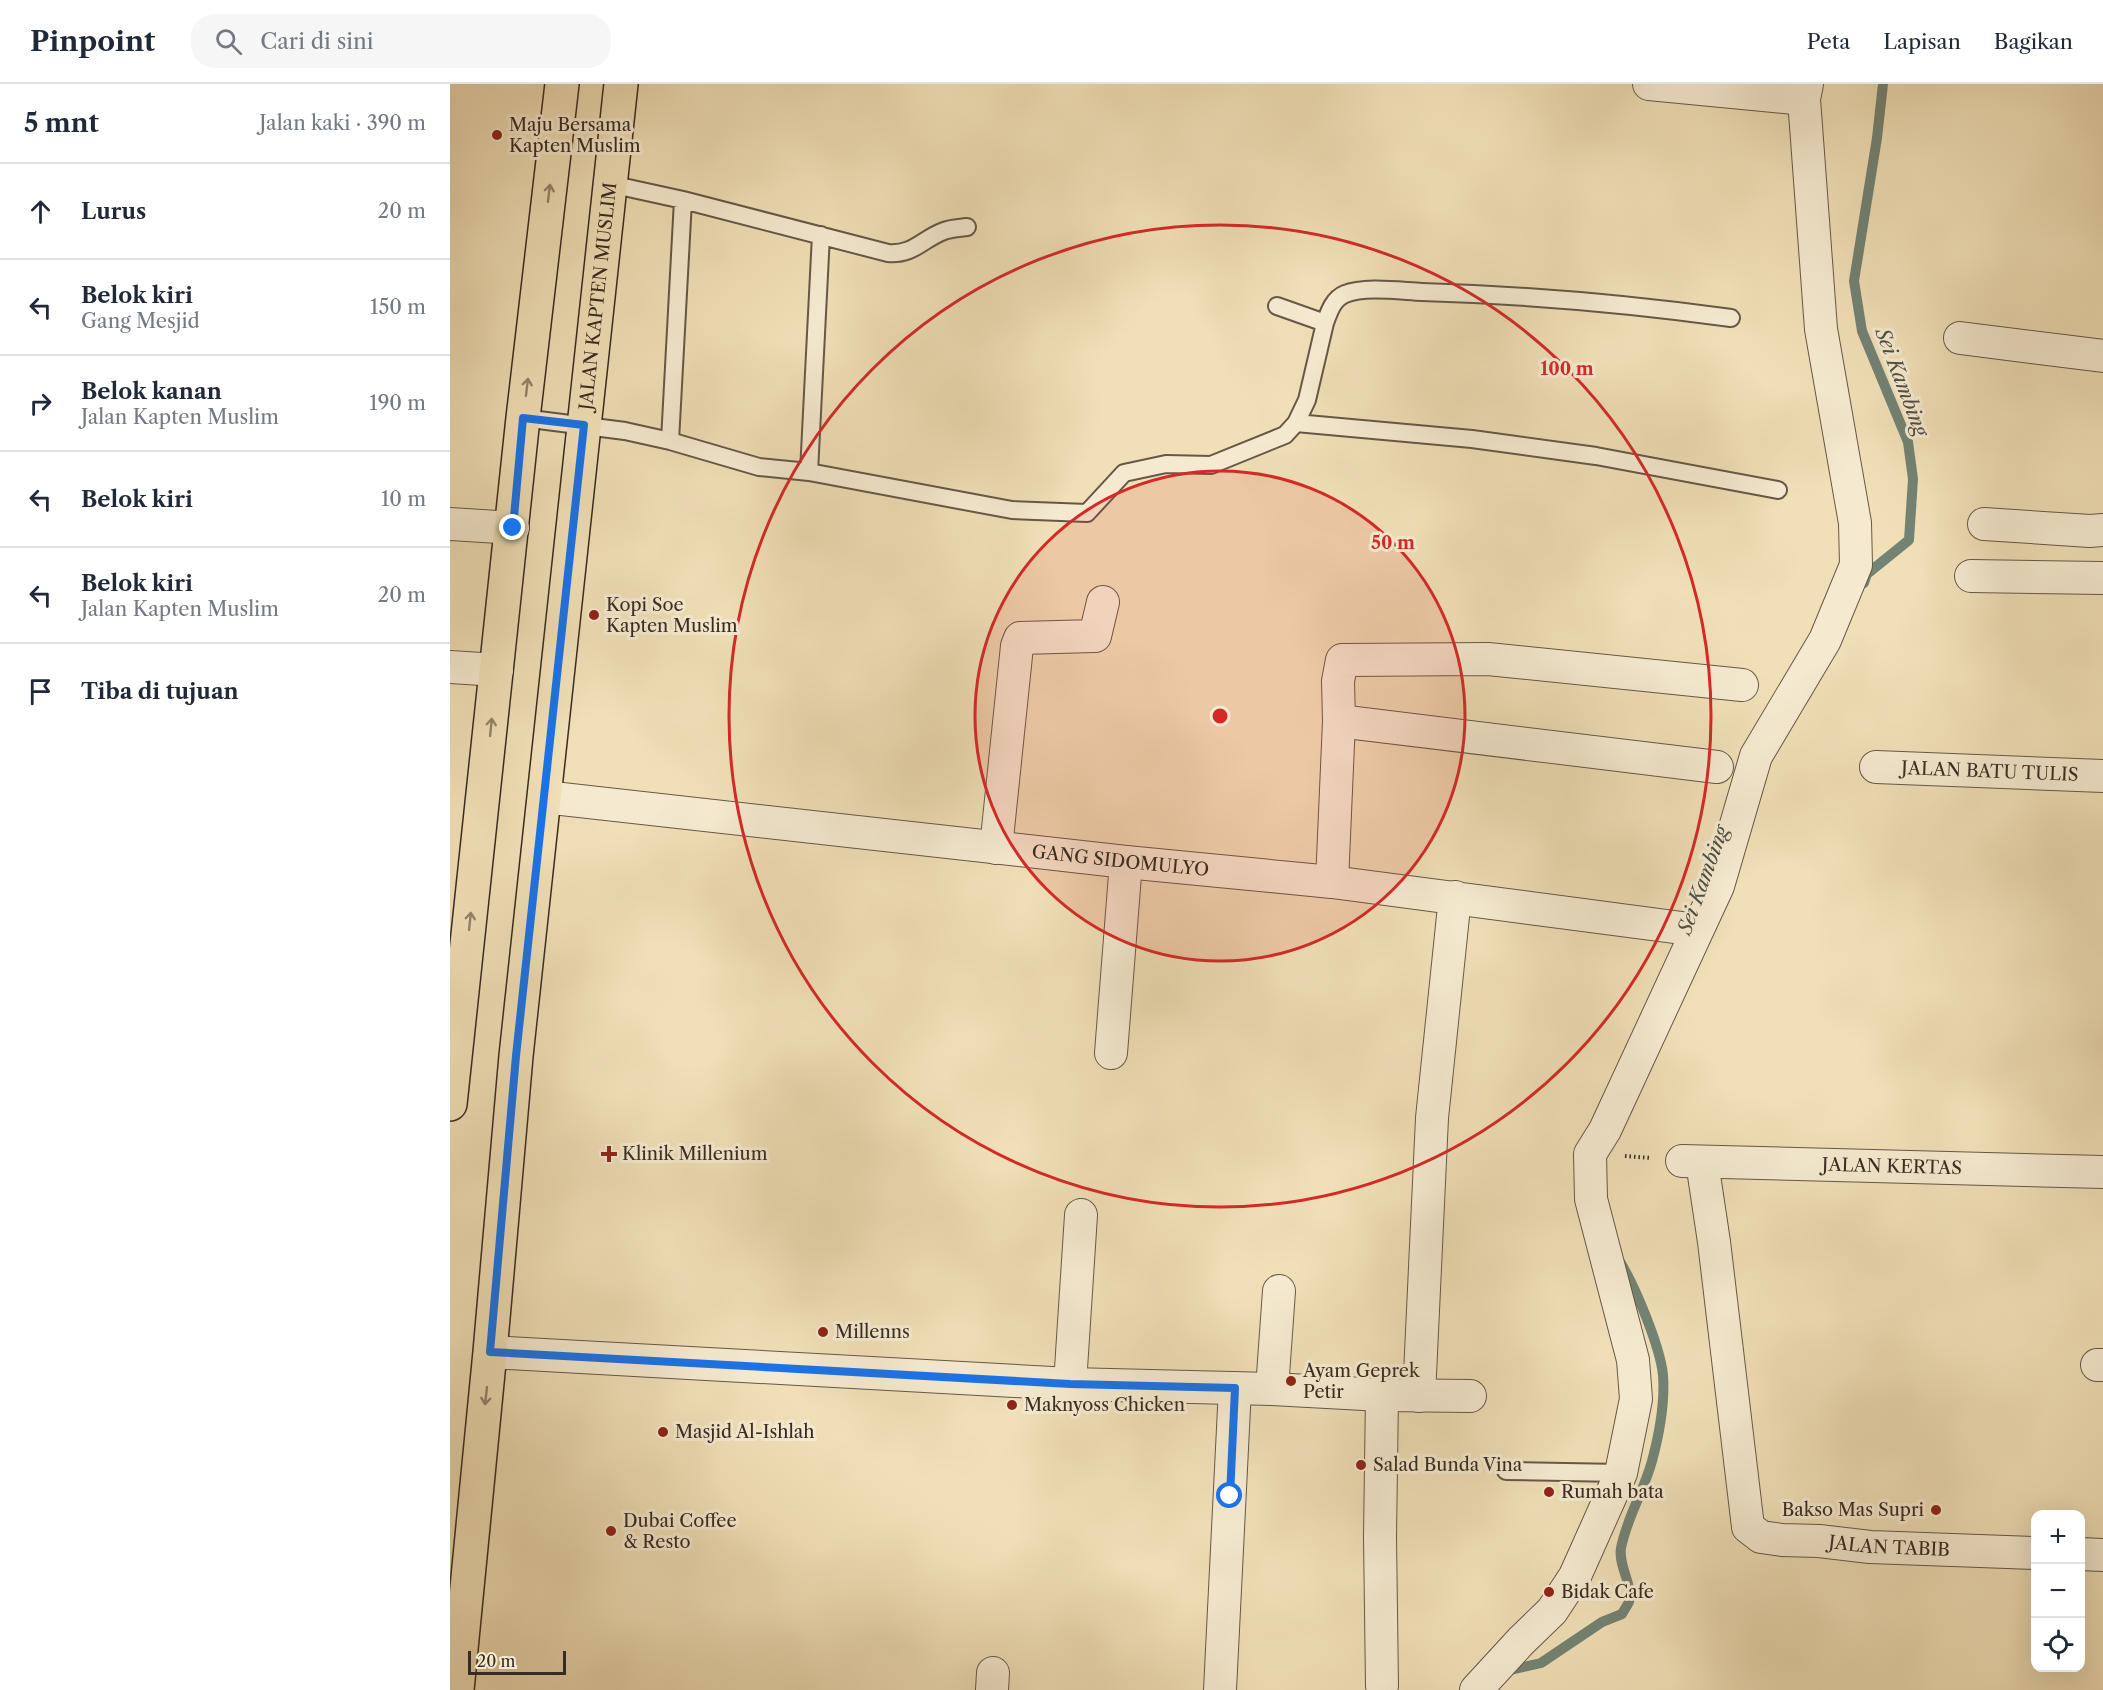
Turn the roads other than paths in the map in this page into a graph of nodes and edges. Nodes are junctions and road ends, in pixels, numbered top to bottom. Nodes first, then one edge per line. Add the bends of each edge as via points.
1 (562, 84) edge
2 (621, 84) edge
3 (1649, 84) edge
4 (1806, 92) edge
5 (610, 184) junction
6 (683, 200) junction
7 (967, 227) dead end
8 (821, 235) junction
9 (1277, 306) dead end
10 (1731, 318) dead end
11 (1325, 323) junction
12 (1960, 338) dead end
13 (2103, 356) edge
14 (523, 418) junction
15 (1296, 423) junction
16 (584, 425) junction
17 (670, 441) junction
18 (809, 472) junction
19 (1778, 490) dead end
20 (450, 524) edge
21 (1984, 524) dead end
22 (513, 528) junction
23 (2103, 530) edge
24 (1971, 576) dead end
25 (2103, 578) edge
26 (1103, 602) dead end
27 (450, 667) edge
28 (497, 670) junction
29 (1742, 685) dead end
30 (1339, 721) junction
31 (1717, 767) dead end
32 (1876, 767) dead end
33 (2103, 776) edge
34 (544, 797) junction
35 (996, 848) junction
36 (1125, 862) junction
37 (1332, 882) junction
38 (1455, 897) junction
39 (1697, 930) junction
40 (1111, 1053) dead end
41 (452, 1055) edge
42 (450, 1104) edge
43 (2103, 1172) edge
44 (1081, 1215) dead end
45 (1279, 1291) dead end
46 (490, 1352) junction
47 (1070, 1384) junction
48 (1235, 1388) junction
49 (1272, 1389) junction
50 (1382, 1395) junction
51 (1419, 1396) junction
52 (1470, 1396) dead end
53 (1506, 1471) dead end
54 (1621, 1473) junction
55 (1748, 1527) joint
56 (2031, 1552) edge
57 (2085, 1554) edge
58 (2103, 1555) edge
59 (455, 1678) edge
60 (1382, 1686) dead end
61 (1221, 1690) edge
62 (1476, 1690) edge

14 -> 1 main road
2 - 5 main road, JALAN KAPTEN MUSLIM
3 - 4 street
4 - 39 street via 1821,329 1855,523 1856,565 1825,640 1756,756 1718,886
5 - 6 lane
5 - 16 main road, JALAN KAPTEN MUSLIM
6 - 8 lane
6 - 17 lane
7 - 8 lane via 944,230 898,254
8 - 18 lane
9 - 11 lane
10 - 11 lane via 1480,293 1368,290 1344,294 1332,305
11 - 15 lane via 1307,400
12 - 13 street
14 - 16 lane
14 - 22 main road
15 - 18 lane via 1285,435 1211,465 1166,464 1124,473 1087,513 1012,510
15 - 19 lane via 1472,439
16 - 17 lane
16 - 34 main road, JALAN KAPTEN MUSLIM
17 - 18 lane via 759,467
20 - 22 street
21 - 23 street
22 - 28 main road
24 - 25 street
26 - 35 street via 1095,636 1020,638
27 - 28 street
41 -> 28 main road
29 - 30 street via 1488,659 1347,659 1342,660 1338,681
30 - 31 street
30 - 37 street
32 - 33 street, JALAN BATU TULIS
34 - 35 street, GANG SIDOMULYO
34 - 46 main road, JALAN KAPTEN MUSLIM
35 - 36 street, GANG SIDOMULYO
36 - 37 street, GANG SIDOMULYO
36 - 40 street
37 - 38 street, GANG SIDOMULYO
38 - 39 street, GANG SIDOMULYO
38 - 51 street via 1432,1118
39 - 54 street via 1594,1154 1591,1199 1633,1360 1636,1398
41 - 42 main road
43 - 55 street, JALAN KERTAS via 1691,1161 1714,1242
44 - 47 street
45 - 49 street
46 - 47 street
46 -> 59 main road, JALAN KAPTEN MUSLIM
47 - 48 street
48 - 49 street
48 - 61 street
49 - 50 street
50 - 51 street
50 - 60 street
51 - 52 street
53 - 54 lane
54 - 62 street via 1575,1576 1552,1611
55 - 56 street, JALAN TABIB via 1761,1537 1782,1540
57 - 58 street

